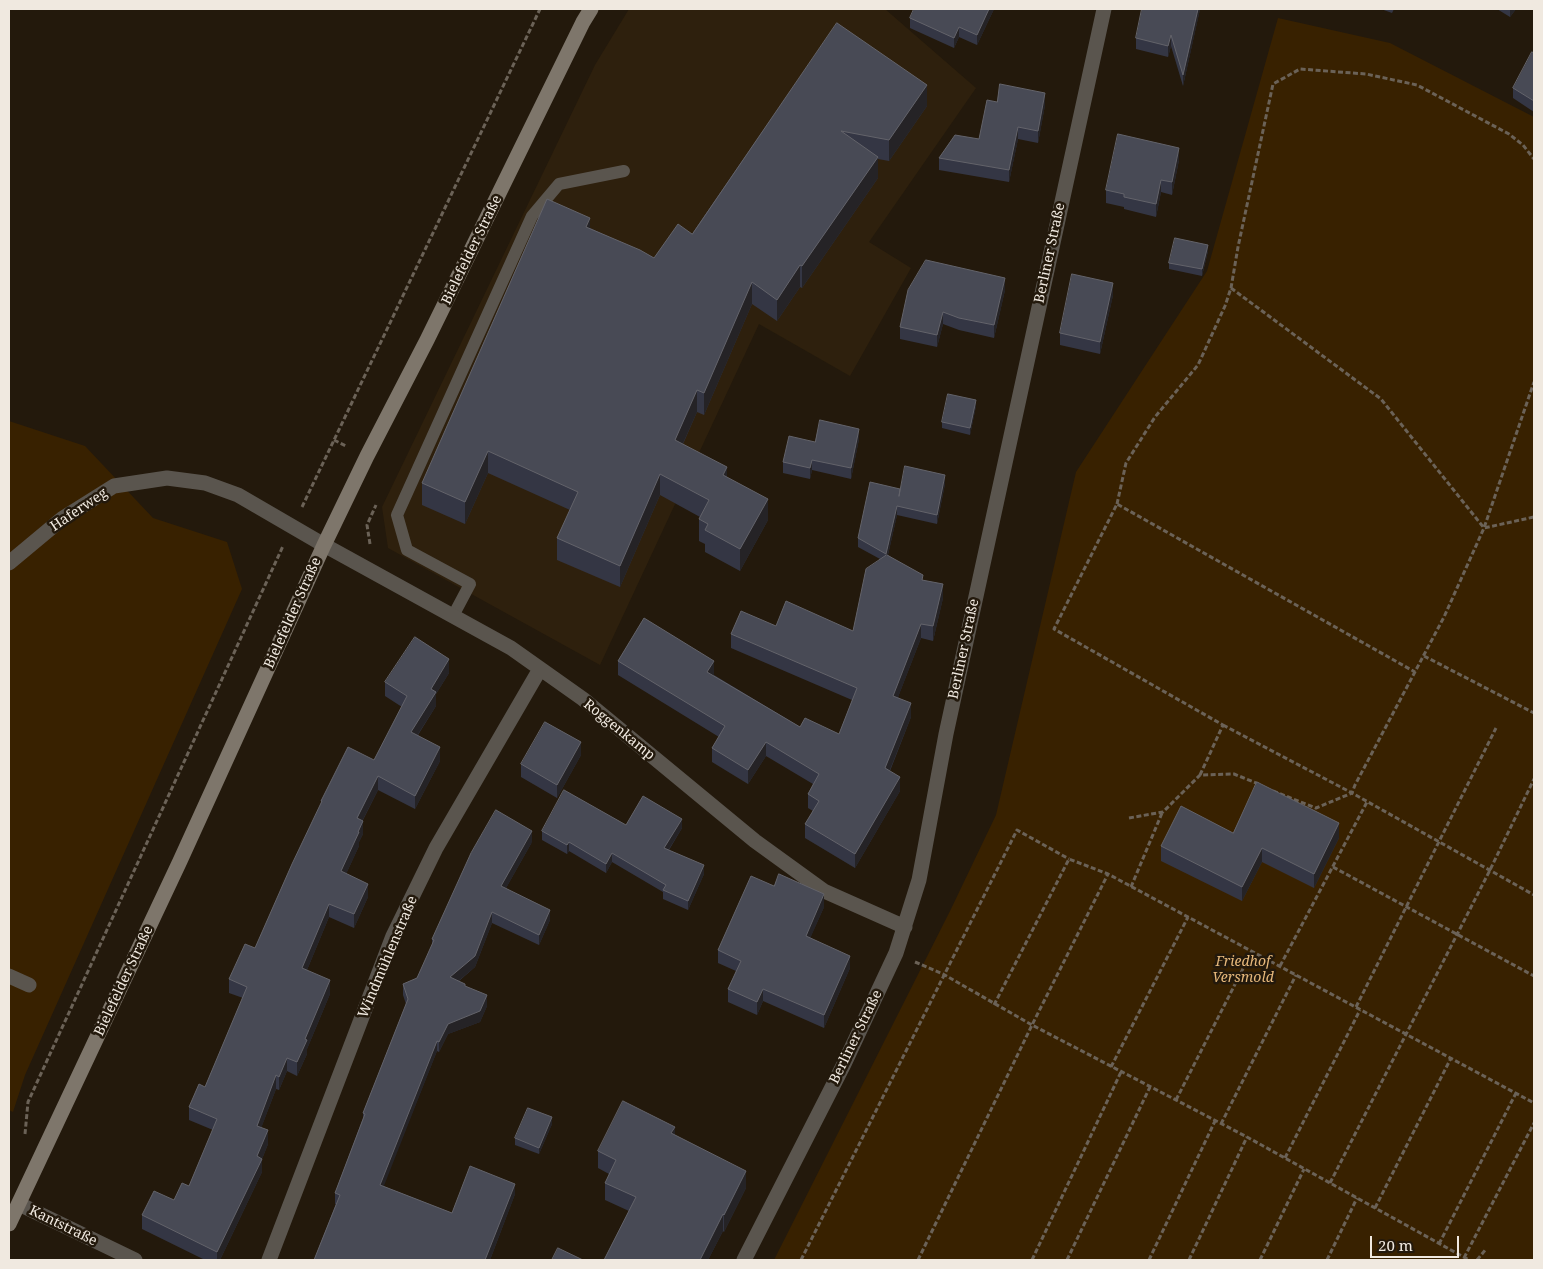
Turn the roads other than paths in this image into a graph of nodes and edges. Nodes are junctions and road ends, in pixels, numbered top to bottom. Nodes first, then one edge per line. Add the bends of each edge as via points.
1 (591, 9) edge
2 (1104, 9) edge
3 (624, 171) dead end
4 (324, 545) junction
5 (9, 563) edge
6 (453, 616) junction
7 (540, 669) junction
8 (905, 927) junction
9 (9, 976) edge
10 (29, 985) dead end
11 (18, 1204) junction
12 (9, 1224) edge
13 (135, 1260) edge
14 (269, 1260) edge
15 (744, 1260) edge

1 - 4 main road, Bielefelder Straße
2 - 8 street, Berliner Straße via 946,734 919,880
3 - 6 lane via 559,184 532,216 396,515 407,550 470,584
4 - 5 street, Haferweg via 238,495 205,483 168,478 114,486 63,518
4 - 6 street, Roggenkamp
4 - 11 main road, Bielefelder Straße via 180,862
6 - 7 street, Roggenkamp
7 - 8 street, Roggenkamp via 583,699 754,841 824,891
7 - 14 street, Windmühlenstraße via 436,848 393,936
8 - 15 street, Berliner Straße via 844,1064
9 - 10 street
11 - 12 main road, Bielefelder Straße
11 - 13 street, Kantstraße

